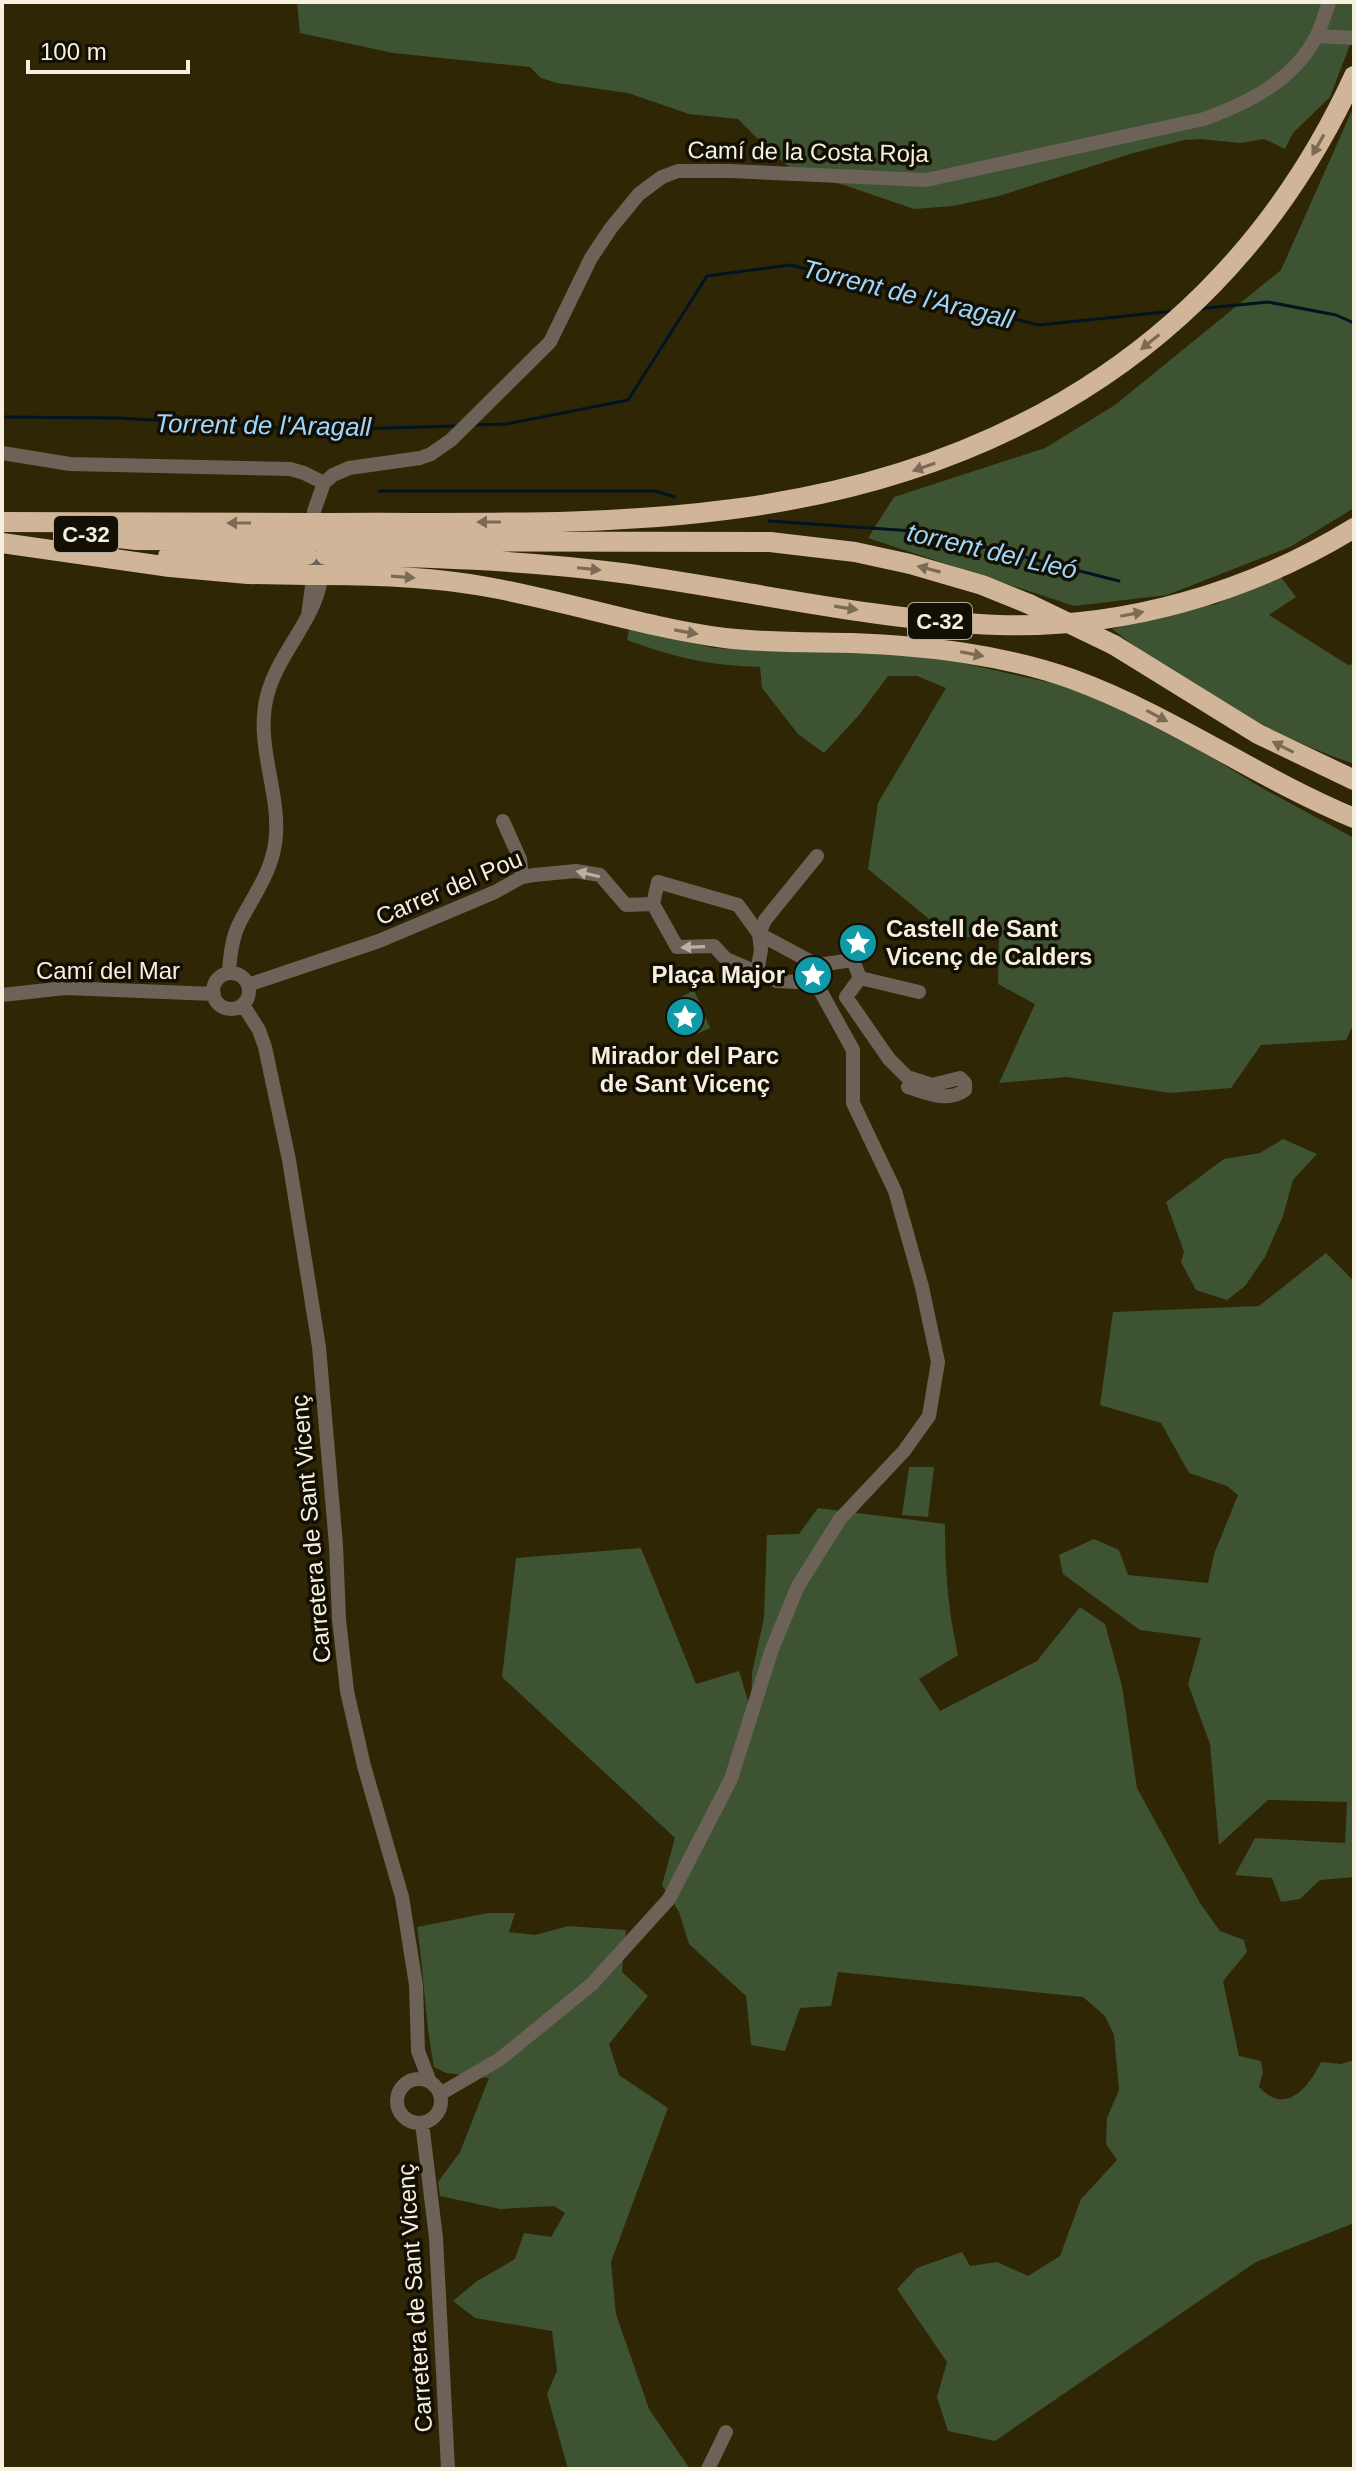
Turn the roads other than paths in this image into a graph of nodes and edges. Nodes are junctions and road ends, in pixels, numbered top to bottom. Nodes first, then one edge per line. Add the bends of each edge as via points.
1 (1329, 2) edge
2 (1317, 36) junction
3 (1350, 38) edge
4 (1354, 76) edge
5 (2, 453) edge
6 (323, 485) junction
7 (2, 523) edge
8 (1354, 528) edge
9 (2, 543) edge
10 (317, 548) junction
11 (1354, 780) edge
12 (1354, 818) edge
13 (503, 821) dead end
14 (817, 856) dead end
15 (522, 877) junction
16 (653, 904) junction
17 (759, 934) junction
18 (817, 965) junction
19 (757, 972) junction
20 (229, 973) junction
21 (860, 978) junction
22 (816, 983) junction
23 (248, 985) junction
24 (919, 992) dead end
25 (214, 994) junction
26 (2, 995) edge
27 (243, 1005) junction
28 (908, 1087) dead end
29 (418, 2051) junction
30 (430, 2082) junction
31 (403, 2086) junction
32 (440, 2094) junction
33 (422, 2123) junction
34 (726, 2432) dead end
35 (710, 2465) edge
36 (448, 2469) edge
37 (726, 2469) edge

1 - 2 street, Camí de la Costa Roja
2 - 3 street
2 - 6 street, Camí de la Costa Roja via 1278,81 1230,110 954,175 926,180 670,172 639,194 611,228 550,342 451,440 420,458 349,468
4 -> 10 highway, C-32 via 1284,199 1196,301 1089,386 971,449 868,484 801,499
5 - 6 street via 70,464 290,469
6 - 20 street via 322,586 272,681 264,711 276,837 261,888 233,939
10 -> 7 highway, C-32 via 136,540
10 -> 8 highway, C-32 via 540,564 920,619 1028,625 1110,618 1192,600 1266,574
9 - 10 highway, C-32 via 145,562 170,555
11 -> 10 highway, C-32, bridge via 1270,740 1114,645 982,585 910,564 770,542
10 -> 12 highway, C-32 via 409,577 728,638 946,649 1033,667 1148,711
13 - 15 street
14 - 17 street
16 -> 15 street, Carrer del Pou via 626,905 600,875 576,871
15 - 23 street, Carrer del Pou via 379,941
16 - 17 street via 658,882 738,905
19 -> 16 street via 726,959 714,946 677,947
17 - 18 street
17 - 19 street
18 - 21 street via 853,960
18 - 22 street
19 - 22 street via 777,981
20 - 23 street via 241,975
20 - 25 street via 218,978
21 - 24 street
21 - 28 street via 846,997 889,1059 915,1081 932,1085 960,1078 965,1083 958,1095
22 - 32 street via 853,1050 853,1103 895,1191 922,1287 938,1362 929,1416 840,1519 798,1586 731,1779 669,1899 592,1984 500,2059
23 - 27 street
25 - 26 street, Camí del Mar via 65,988
25 - 27 street via 225,1008
27 - 29 street, Carretera de Sant Vicenç via 265,1047 289,1160 319,1347 347,1691 412,1944
29 - 30 street, Carretera de Sant Vicenç
29 - 31 street, Carretera de Sant Vicenç
30 - 31 street via 418,2079
30 - 32 street
31 - 33 street via 397,2098 399,2112
32 - 33 street via 438,2113
33 - 36 street, Carretera de Sant Vicenç via 436,2238
34 - 35 street
35 - 37 street

